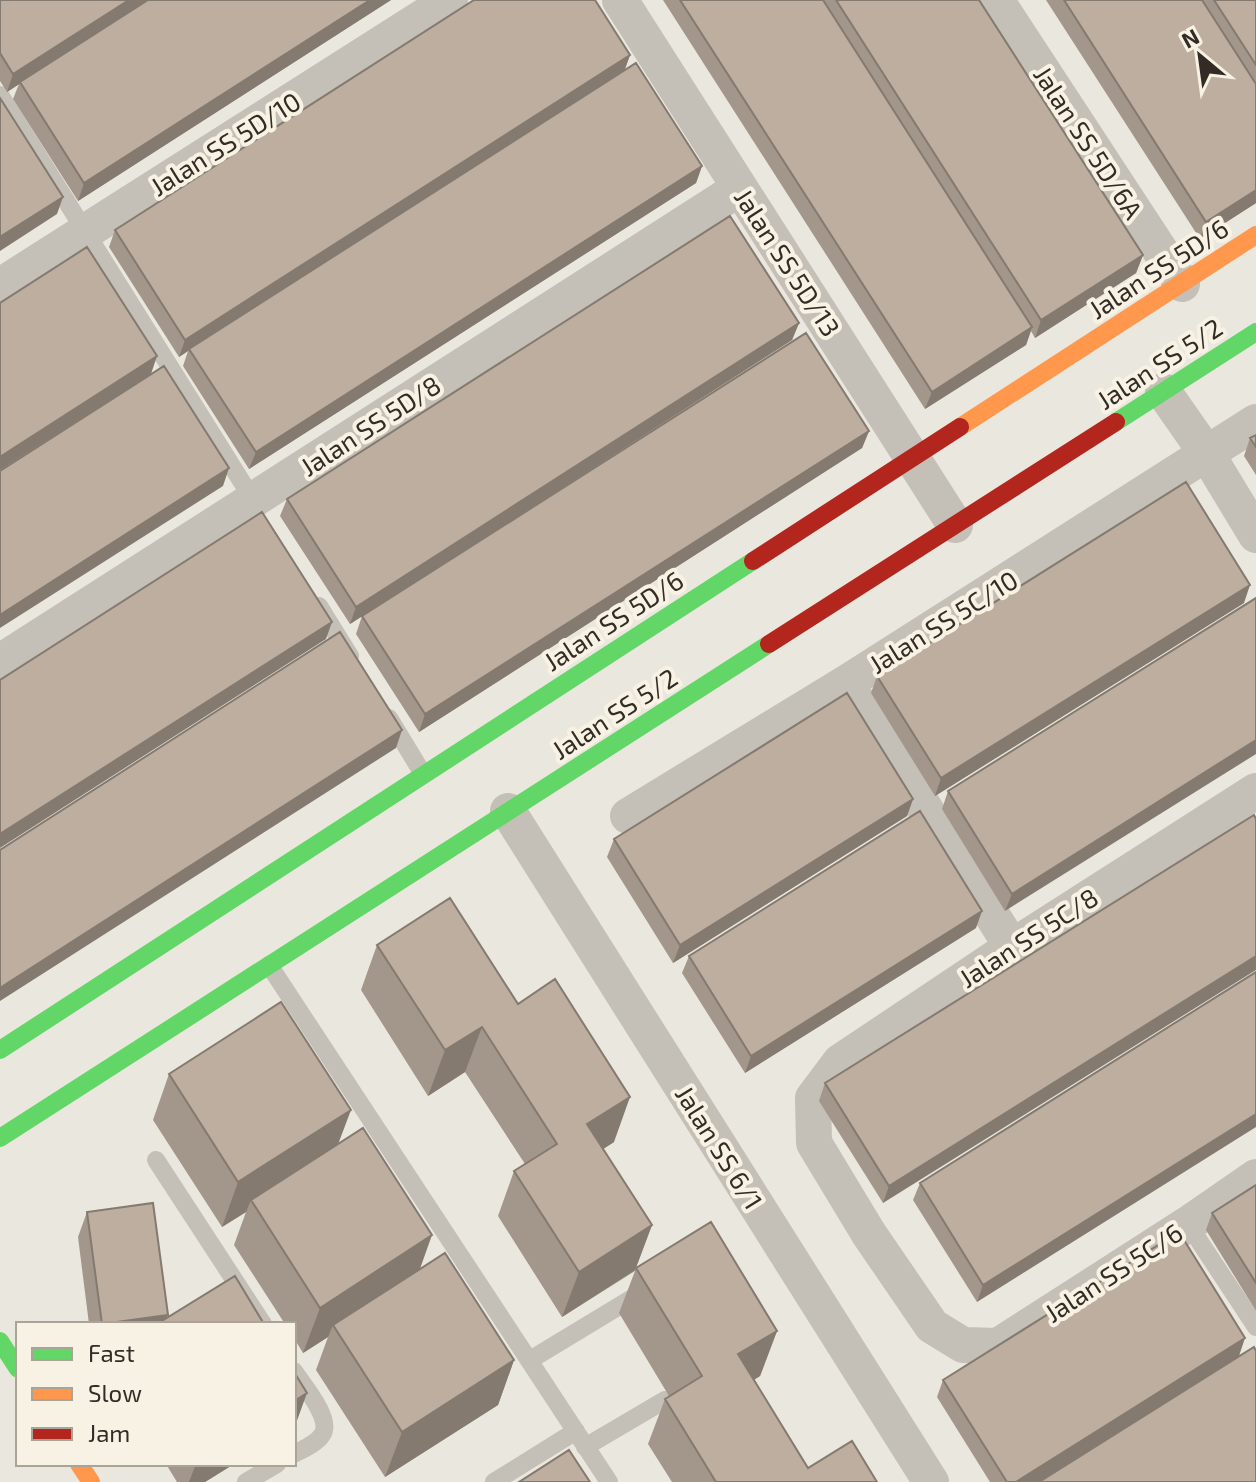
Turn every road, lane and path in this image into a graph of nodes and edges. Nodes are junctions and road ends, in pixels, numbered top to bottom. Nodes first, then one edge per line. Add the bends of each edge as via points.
1 (450, 0) edge
2 (620, 0) edge
3 (996, 0) edge
4 (0, 95) edge
5 (740, 188) junction
6 (85, 232) junction
7 (1256, 235) edge
8 (1182, 284) junction
9 (0, 286) edge
10 (1256, 332) edge
11 (1163, 391) junction
12 (1256, 422) edge
13 (1207, 454) junction
14 (912, 457) junction
15 (257, 506) junction
16 (955, 525) junction
17 (1256, 535) edge
18 (310, 591) edge
19 (0, 662) edge
20 (359, 669) edge
21 (846, 683) junction
22 (383, 709) edge
23 (423, 774) junction
24 (1252, 801) edge
25 (508, 811) junction
26 (628, 816) dead end
27 (1012, 947) junction
28 (269, 965) junction
29 (0, 1050) edge
30 (0, 1138) edge
31 (156, 1160) dead end
32 (1256, 1177) edge
33 (1188, 1224) junction
34 (665, 1278) edge
35 (262, 1322) edge
36 (1256, 1327) edge
37 (0, 1341) edge
38 (963, 1345) joint
39 (530, 1360) junction
40 (16, 1366) edge
41 (296, 1374) edge
42 (665, 1400) edge
43 (581, 1439) junction
44 (296, 1453) edge
45 (274, 1466) edge
46 (246, 1482) edge
47 (494, 1482) edge
48 (609, 1482) edge
49 (931, 1482) edge

1 - 6 street, Jalan SS 5D/10
2 - 5 street, Jalan SS 5D/13
3 - 8 street, Jalan SS 5D/6A
4 - 6 lane
5 - 14 street, Jalan SS 5D/13
5 - 15 street, Jalan SS 5D/8
6 - 9 street, Jalan SS 5D/10
6 - 15 lane
7 - 8 street, Jalan SS 5D/6
8 - 14 street, Jalan SS 5D/6
10 - 11 street, Jalan SS 5/2
11 - 13 street
11 - 16 street, Jalan SS 5/2
12 - 13 street, Jalan SS 5C/10
13 - 17 street
13 - 21 street, Jalan SS 5C/10
14 - 16 street, Jalan SS 5D/13
14 - 23 street, Jalan SS 5D/6
15 - 19 street, Jalan SS 5D/8
16 - 25 street, Jalan SS 5/2
18 - 20 lane
21 - 26 street, Jalan SS 5C/10
21 - 27 street
22 - 23 lane
23 - 29 street, Jalan SS 5D/6
24 - 27 street, Jalan SS 5C/8
25 - 28 street, Jalan SS 5/2
25 - 49 street, Jalan SS 6/1
27 - 38 street, Jalan SS 5C/8 via 840,1062 813,1098 814,1143 869,1234 932,1326
28 - 30 street, Jalan SS 5/2
28 - 39 lane
31 - 35 lane
32 - 33 street, Jalan SS 5C/6
33 - 36 lane
33 - 38 street, Jalan SS 5C/6 via 998,1346
34 - 39 lane
37 - 40 street
39 - 43 lane
41 - 44 lane via 325,1426 313,1444
42 - 43 lane
43 - 47 lane
43 - 48 lane
45 - 46 lane

